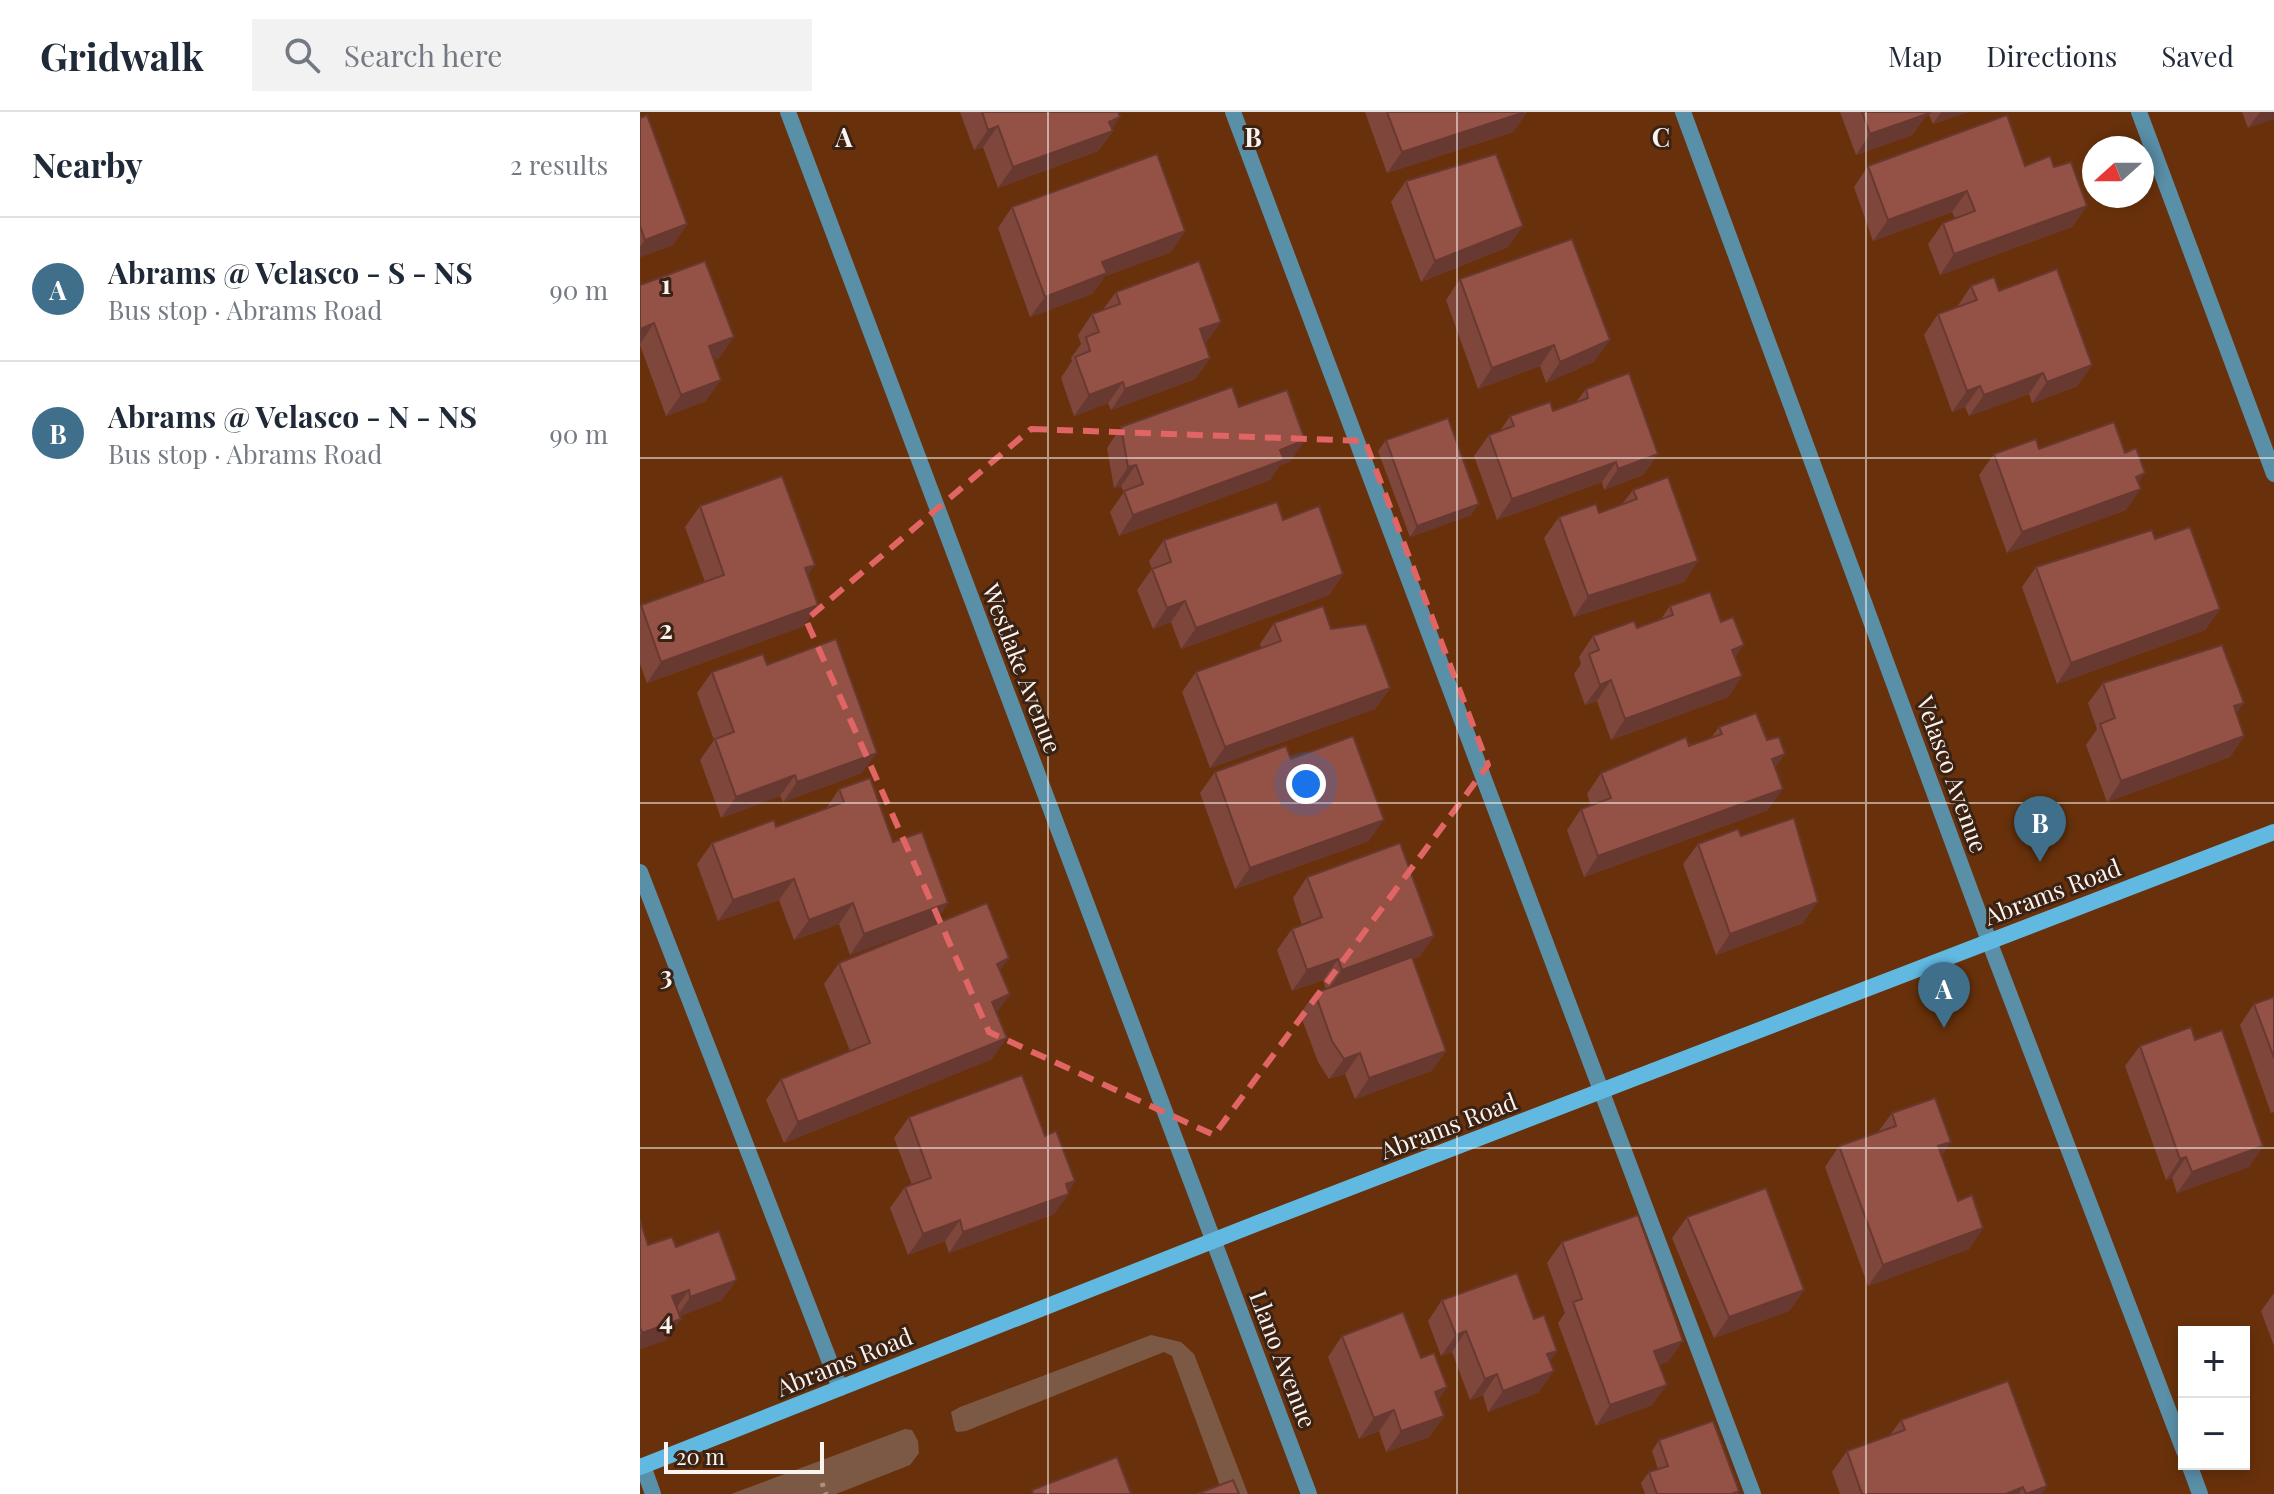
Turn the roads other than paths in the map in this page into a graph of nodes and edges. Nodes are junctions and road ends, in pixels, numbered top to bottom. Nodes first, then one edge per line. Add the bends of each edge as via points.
1 (788, 112) edge
2 (1233, 112) edge
3 (1683, 112) edge
4 (2139, 112) edge
5 (2274, 474) edge
6 (2274, 832) edge
7 (640, 872) edge
8 (1989, 941) junction
9 (1602, 1092) junction
10 (1213, 1241) junction
11 (840, 1388) junction
12 (2178, 1435) edge
13 (641, 1466) edge
14 (2191, 1470) edge
15 (653, 1494) edge
16 (1309, 1494) edge
17 (1753, 1494) edge
18 (2200, 1494) edge

1 - 10 street, Westlake Avenue
2 - 9 street
3 - 8 street, Velasco Avenue
4 - 5 street
6 - 8 main road, Abrams Road
7 - 11 street
8 - 9 main road, Abrams Road
8 - 12 street, Velasco Avenue
9 - 10 main road, Abrams Road
9 - 17 street
10 - 11 main road, Abrams Road
10 - 16 street, Llano Avenue
11 - 13 main road, Abrams Road
13 - 15 street
14 - 18 street

